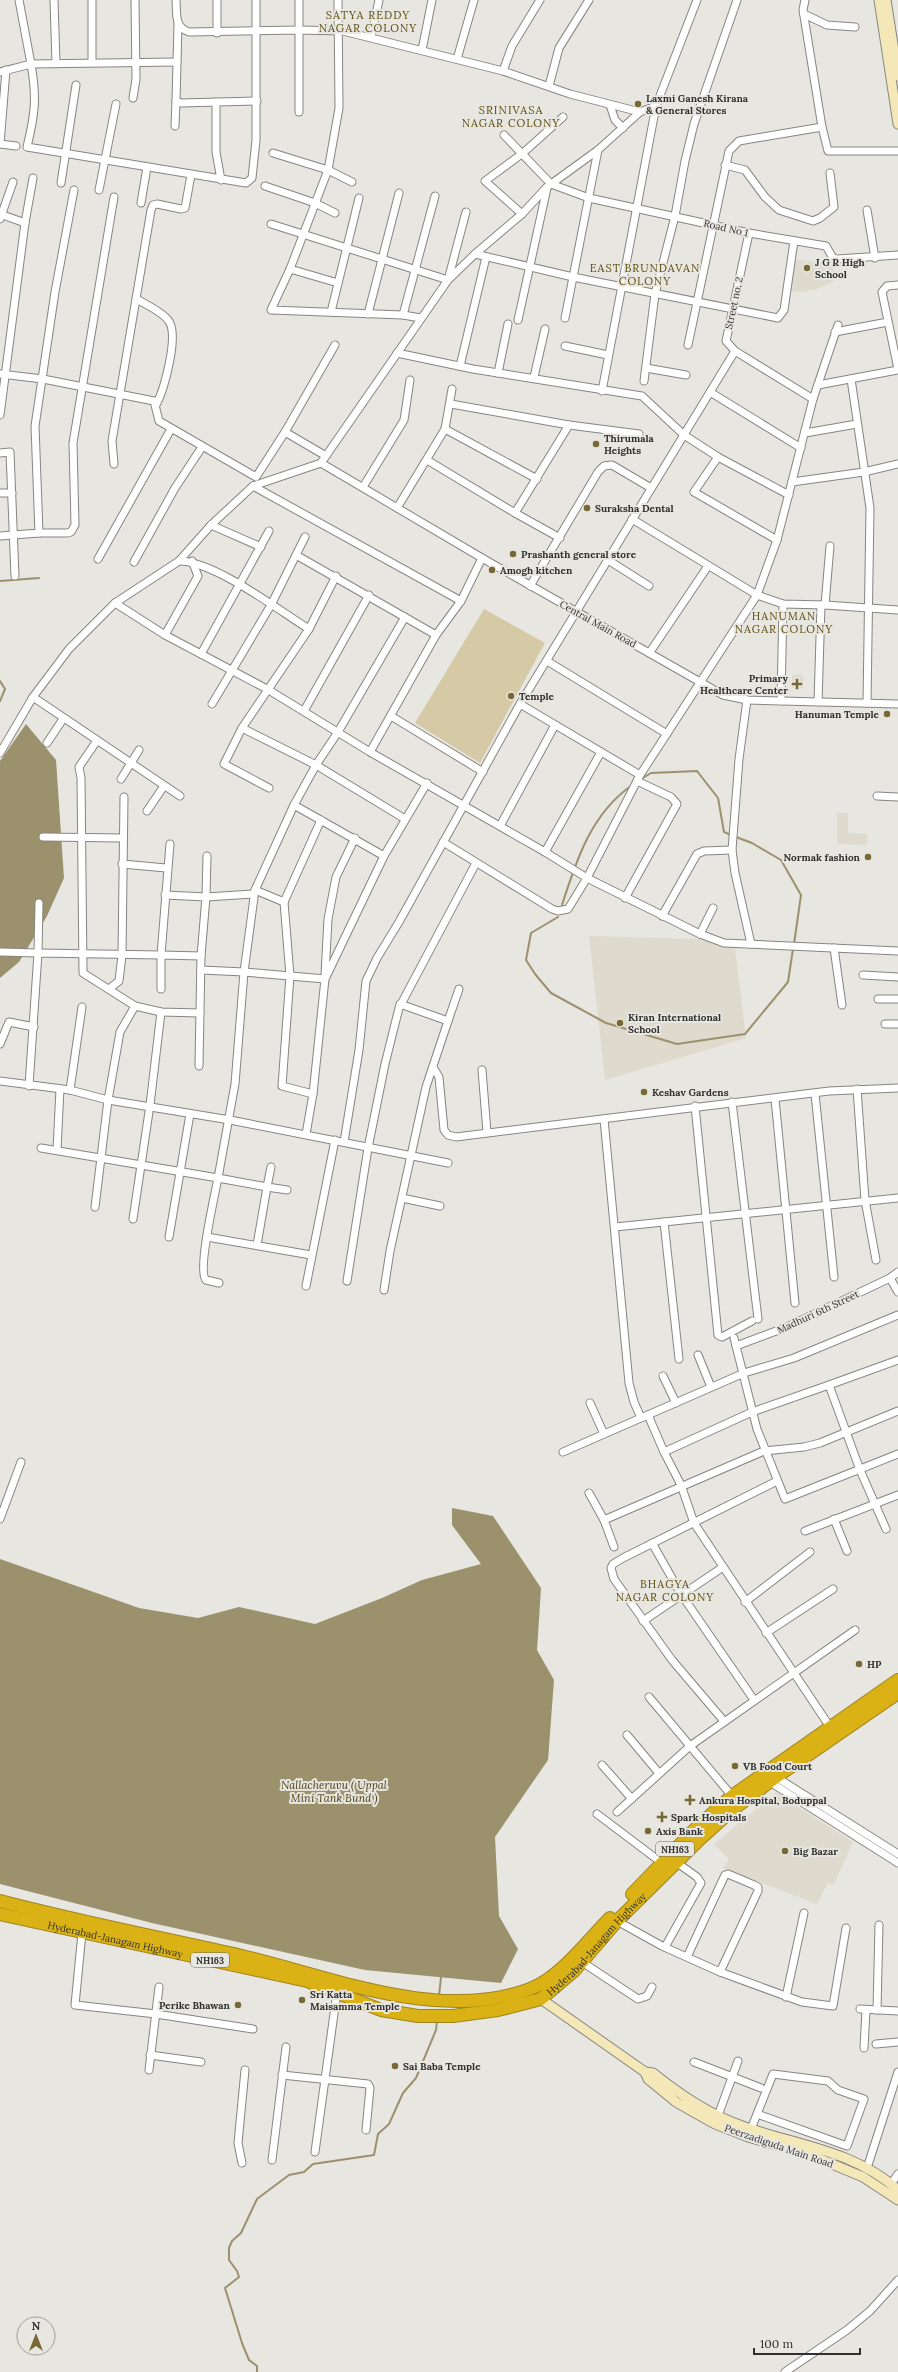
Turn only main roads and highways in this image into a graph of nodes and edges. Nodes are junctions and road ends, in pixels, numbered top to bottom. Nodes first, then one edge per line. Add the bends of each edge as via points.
1 (898, 1680) edge
2 (898, 1693) edge
3 (677, 1857) junction
4 (0, 1901) edge
5 (0, 1914) edge

1 - 3 highway, Hyderabad-Janagam Highway / NH163 via 732,1796
2 - 3 highway, Hyderabad-Janagam Highway / NH163 via 773,1779
3 - 4 highway, Hyderabad-Janagam Highway / NH163 via 662,1863 556,1974 525,1991 493,1998 454,2001 362,1989 263,1961
3 - 5 highway, Hyderabad-Janagam Highway / NH163 via 556,1989 541,1999 498,2010 453,2016 418,2016 381,2010 306,1981

